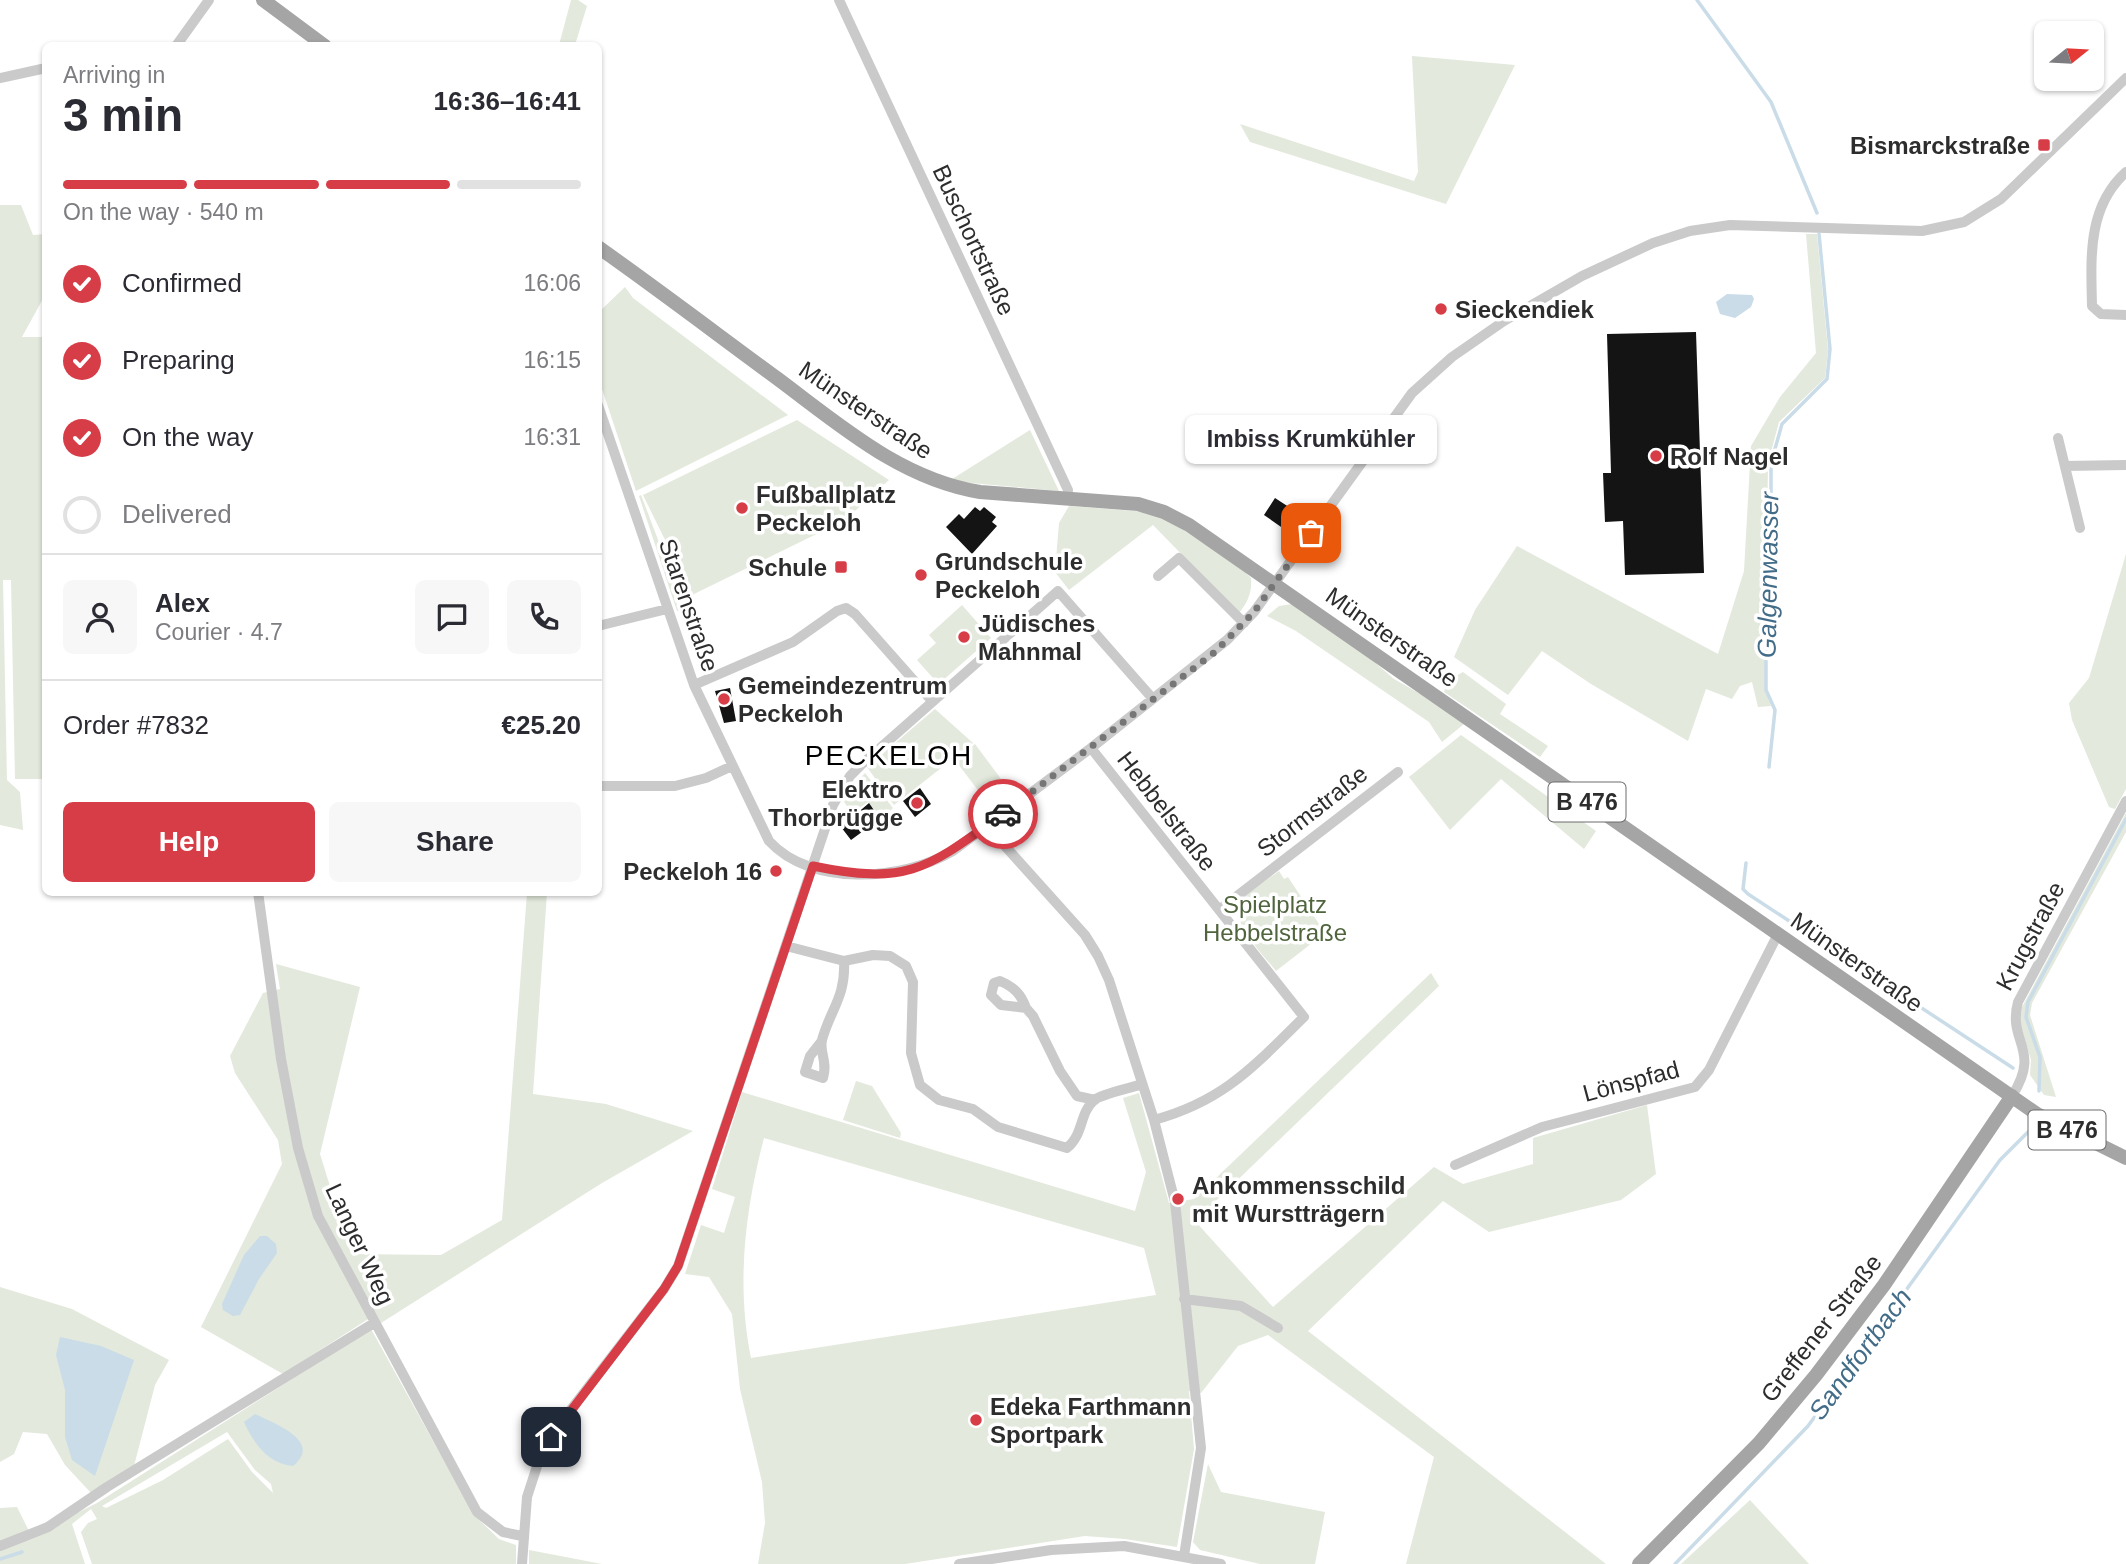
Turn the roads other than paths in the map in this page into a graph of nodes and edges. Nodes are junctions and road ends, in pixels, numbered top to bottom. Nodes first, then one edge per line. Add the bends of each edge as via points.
1 (209, 0) edge
2 (263, 0) edge
3 (839, 0) edge
4 (179, 42) edge
5 (320, 42) edge
6 (42, 69) edge
7 (0, 78) edge
8 (2126, 78) edge
9 (2126, 172) edge
10 (602, 250) edge
11 (2126, 315) edge
12 (602, 417) edge
13 (2059, 438) dead end
14 (2126, 465) edge
15 (2065, 466) junction
16 (1067, 499) junction
17 (2080, 528) dead end
18 (1158, 576) dead end
19 (1274, 583) junction
20 (667, 608) junction
21 (1244, 623) junction
22 (602, 625) edge
23 (694, 685) junction
24 (1153, 699) junction
25 (932, 701) junction
26 (1091, 748) junction
27 (732, 766) junction
28 (1398, 772) dead end
29 (602, 786) edge
30 (2126, 801) edge
31 (987, 826) junction
32 (813, 866) junction
33 (259, 896) edge
34 (1219, 910) junction
35 (1778, 934) junction
36 (786, 946) junction
37 (844, 961) junction
38 (1026, 1008) dead end
39 (821, 1042) dead end
40 (1142, 1084) junction
41 (2012, 1096) junction
42 (1095, 1100) junction
43 (1154, 1120) junction
44 (2126, 1158) edge
45 (1455, 1165) dead end
46 (1184, 1300) junction
47 (374, 1323) junction
48 (1278, 1328) dead end
49 (522, 1536) junction
50 (0, 1546) edge
51 (1184, 1556) junction
52 (522, 1564) edge
53 (959, 1564) edge
54 (1221, 1564) edge
55 (1639, 1564) edge

1 - 4 street
2 - 5 main road
3 - 16 street, Buschortstraße via 1068,490
6 - 7 street
8 - 19 street via 2001,199 1965,222 1922,231 1730,225 1690,231 1653,243 1539,299 1452,357 1412,393
9 - 11 street via 2098,212 2091,277 2092,306 2101,314
10 - 16 main road, Münsterstraße / B 476 via 907,469 956,488
12 - 20 street, Starenstraße
13 - 15 street
14 - 15 street
15 - 17 street
16 - 19 main road, Münsterstraße / B 476 via 1164,512
18 - 21 street via 1179,558
19 - 21 street, Starenstraße
19 - 35 main road, Münsterstraße / B 476
20 - 22 street
20 - 23 street, Starenstraße
21 - 24 street, Starenstraße via 1215,652
23 - 25 street via 793,642 846,608
23 - 27 street, Starenstraße
24 - 25 street via 1058,591
24 - 26 street, Starenstraße
25 - 32 street via 850,776 833,805
26 - 31 street, Starenstraße
26 - 34 street, Hebbelstraße
27 - 29 street via 676,786
27 - 32 street, Starenstraße via 769,841 787,857
28 - 34 street, Stormstraße
30 - 41 street, Krugstraße via 2018,1002 2015,1018 2026,1061 2025,1074
31 - 32 street, Starenstraße via 938,860 900,873 848,874
31 - 40 street via 1085,935 1098,956
32 - 36 street
33 - 47 street, Langer Weg via 298,1148 318,1216
34 - 43 street, Hebbelstraße via 1304,1017 1242,1076 1209,1100
35 - 41 main road, Münsterstraße / B 476
35 - 45 street, Lönspfad via 1709,1070 1695,1087 1542,1127
36 - 37 street
36 - 49 street via 678,1266 541,1454 527,1497
37 - 39 street via 839,1004
37 - 42 street via 890,956 906,966 913,982 911,1053 920,1085 939,1100 973,1109 998,1127 1067,1148 1078,1139
38 - 42 street via 1077,1096
40 - 42 street
40 - 43 street
41 - 44 main road, Münsterstraße / B 476
41 - 55 main road, Greffener Straße via 1884,1285 1816,1375 1759,1443
43 - 46 street via 1175,1202
46 - 48 street via 1241,1306
46 - 51 street via 1201,1448
47 - 49 street, Langer Weg via 477,1512 503,1532
47 - 50 street via 48,1527
49 - 52 street
51 - 53 street via 1124,1546 1080,1547
51 - 54 street

